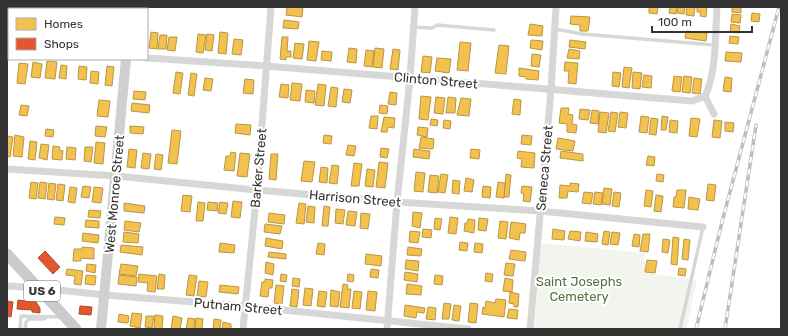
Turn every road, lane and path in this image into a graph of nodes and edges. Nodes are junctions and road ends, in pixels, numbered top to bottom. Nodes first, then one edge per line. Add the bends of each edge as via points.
1 (271, 7) edge
2 (415, 7) edge
3 (556, 7) edge
4 (717, 7) edge
5 (414, 27) junction
6 (554, 28) junction
7 (494, 30) dead end
8 (715, 45) junction
9 (148, 58) edge
10 (126, 60) edge
11 (266, 66) junction
12 (410, 78) junction
13 (551, 90) junction
14 (705, 96) junction
15 (714, 114) dead end
16 (7, 169) edge
17 (116, 176) junction
18 (257, 190) junction
19 (397, 202) junction
20 (540, 211) junction
21 (703, 227) joint
22 (7, 254) edge
23 (7, 286) edge
24 (39, 288) junction
25 (105, 295) junction
26 (245, 306) junction
27 (46, 316) junction
28 (65, 317) junction
29 (388, 321) junction
30 (20, 329) edge
31 (25, 329) edge
32 (76, 329) edge
33 (101, 329) edge
34 (243, 329) edge
35 (387, 329) edge
36 (468, 329) edge
37 (530, 329) edge
38 (680, 329) edge

1 - 11 street, Barker Street
2 - 5 street
3 - 6 street, Seneca Street
4 - 8 street
5 - 7 lane via 432,28 436,25
5 - 12 street
6 - 8 lane via 582,34
6 - 13 street, Seneca Street
8 - 14 street via 710,85
9 - 11 street, Clinton Street
10 - 17 main road, West Monroe Street
11 - 12 street, Clinton Street
11 - 18 street, Barker Street
12 - 13 street, Clinton Street
12 - 19 street
13 - 14 street, Clinton Street via 692,101
13 - 20 street, Seneca Street
14 - 15 street
16 - 17 street, Harrison Street
17 - 18 street, Harrison Street
17 - 25 main road, West Monroe Street
18 - 19 street, Harrison Street
18 - 26 street, Barker Street
19 - 20 street, Harrison Street
19 - 29 street
20 - 21 street, Harrison Street
20 - 37 street, Seneca Street
21 - 38 lane
22 - 24 main road, US 6
23 - 24 street, Putnam Street
24 - 25 street, Putnam Street
24 - 28 main road, US 6
25 - 26 street, Putnam Street
25 - 33 main road, West Monroe Street
26 - 29 street, Putnam Street
26 - 34 street, Barker Street
27 - 28 lane
27 - 30 lane via 21,316
27 - 31 lane via 44,319 29,319
28 - 32 main road, US 6
29 - 35 street
29 - 36 street, Putnam Street

